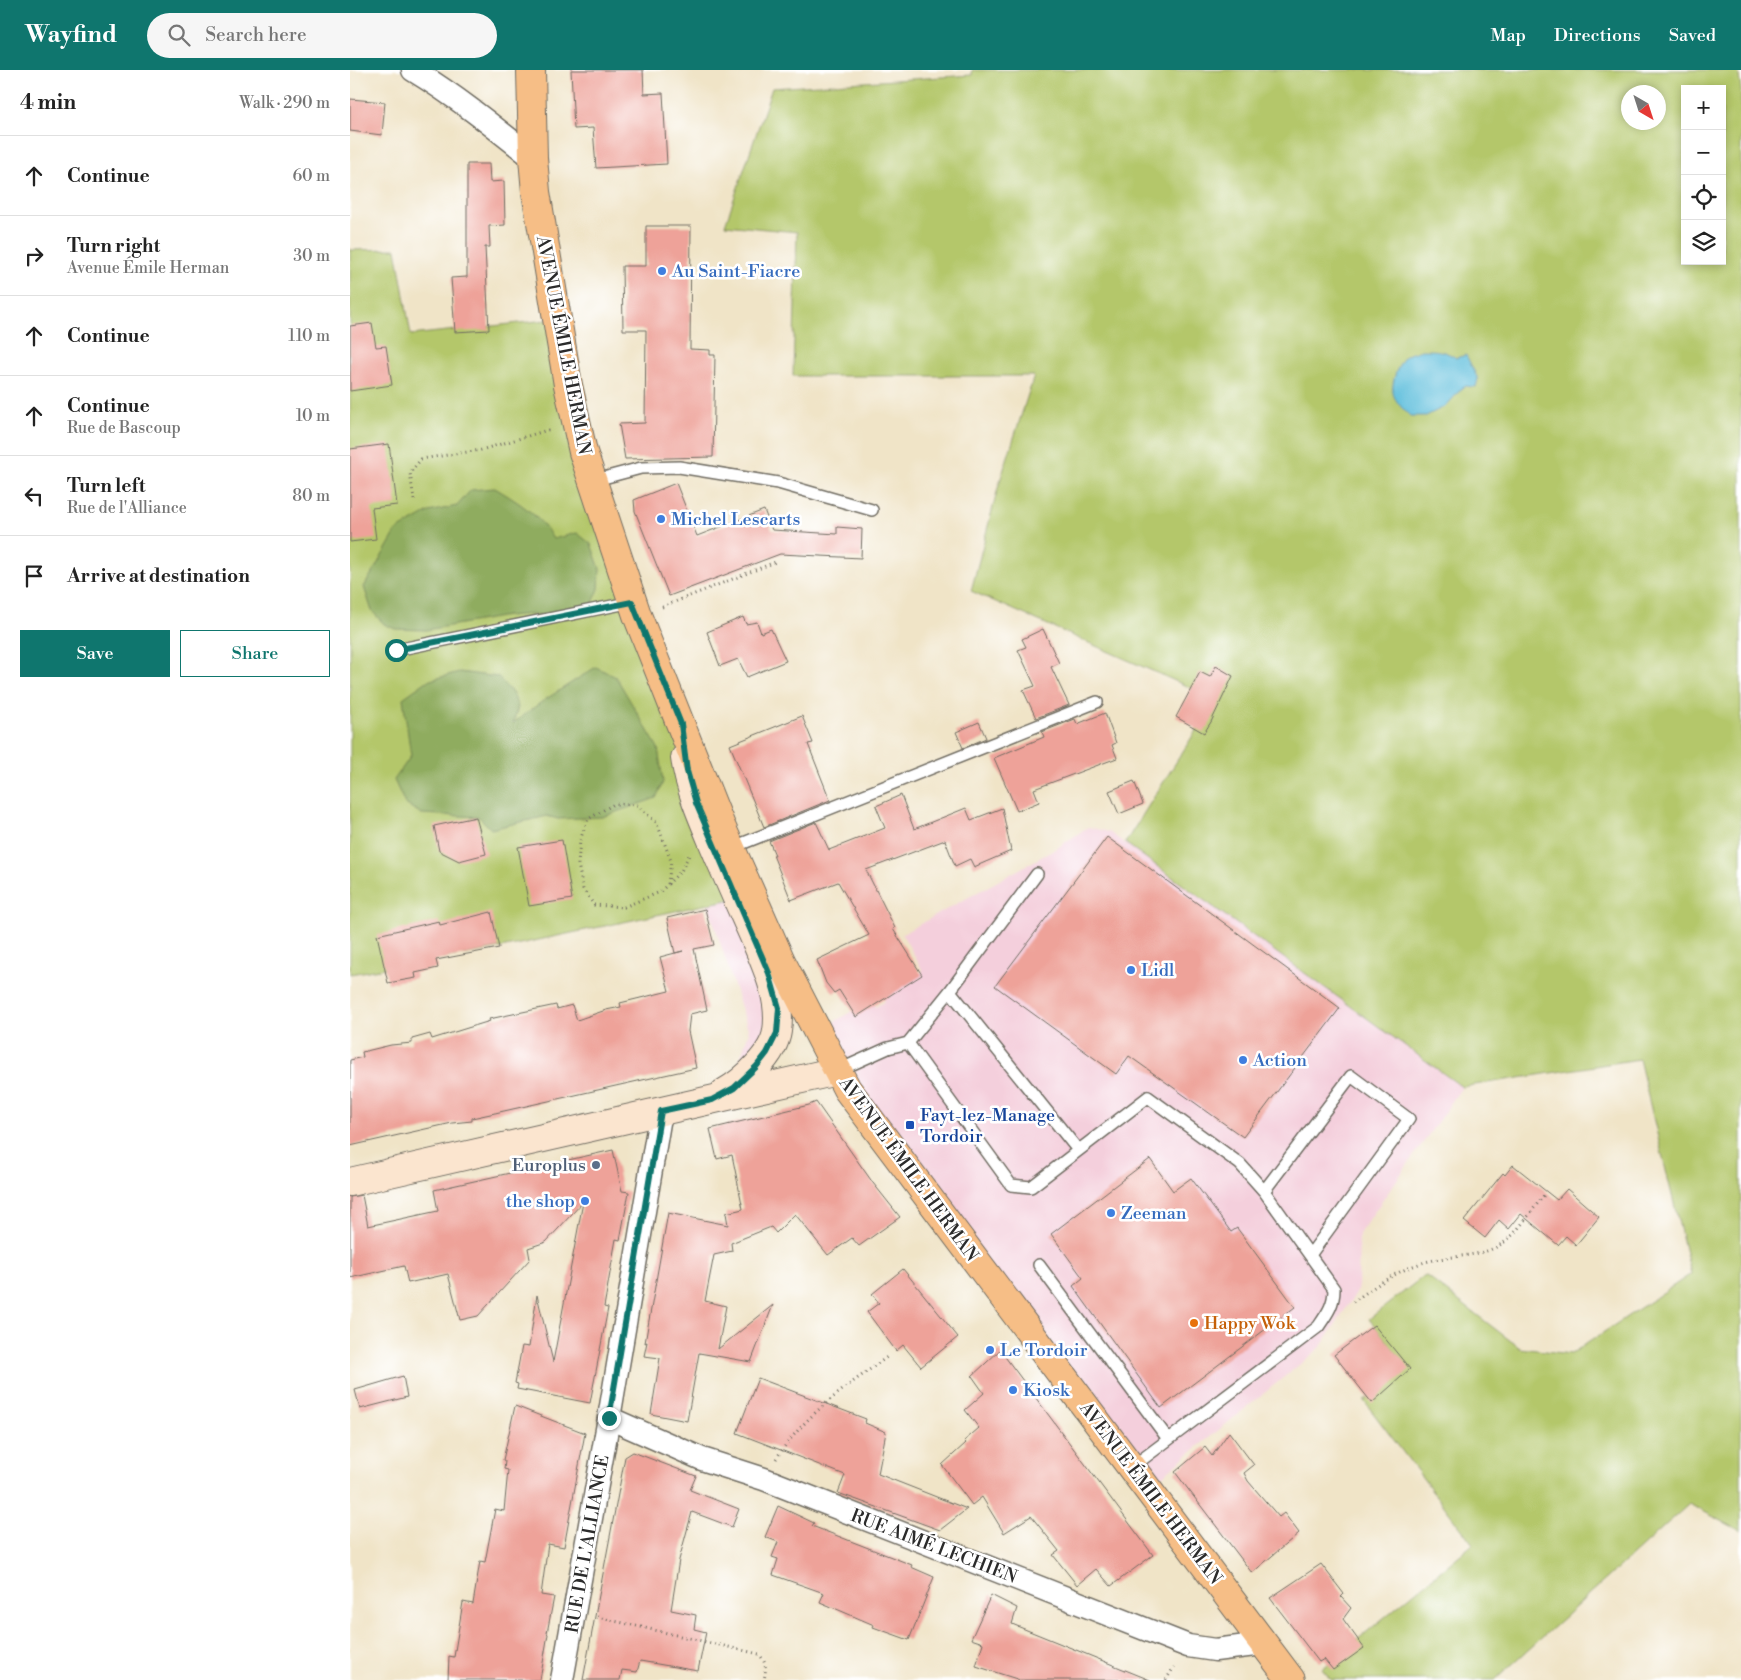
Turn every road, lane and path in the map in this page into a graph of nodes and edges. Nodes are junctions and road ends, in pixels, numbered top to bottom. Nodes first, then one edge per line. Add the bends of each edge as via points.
1 (413, 70) edge
2 (531, 70) edge
3 (533, 158) junction
4 (576, 422) junction
5 (592, 482) junction
6 (414, 500) dead end
7 (872, 510) dead end
8 (778, 561) dead end
9 (635, 609) junction
10 (396, 650) dead end
11 (1097, 702) dead end
12 (681, 724) junction
13 (731, 848) junction
14 (690, 853) dead end
15 (1037, 874) dead end
16 (668, 884) junction
17 (950, 991) junction
18 (908, 1043) junction
19 (837, 1071) junction
20 (712, 1100) junction
21 (661, 1111) junction
22 (1078, 1150) junction
23 (350, 1182) edge
24 (1264, 1191) junction
25 (1545, 1194) dead end
26 (1310, 1255) junction
27 (1039, 1265) dead end
28 (1318, 1327) junction
29 (887, 1356) dead end
30 (609, 1418) junction
31 (1168, 1439) junction
32 (1132, 1467) junction
33 (764, 1479) junction
34 (574, 1614) junction
35 (1263, 1644) junction
36 (562, 1680) edge
37 (764, 1680) edge
38 (1291, 1680) edge

1 - 3 street via 478,114
2 - 3 main road, AVENUE ÉMILE HERMAN
3 - 4 main road, AVENUE ÉMILE HERMAN via 552,295
4 - 5 main road, AVENUE ÉMILE HERMAN
4 - 6 path via 481,450 421,458 410,473
5 - 7 lane via 641,468 679,467 778,483
5 - 9 main road, AVENUE ÉMILE HERMAN
8 - 9 path via 666,606
9 - 10 lane
9 - 12 main road, AVENUE ÉMILE HERMAN
11 - 13 lane
12 - 13 main road, AVENUE ÉMILE HERMAN
12 - 20 main road via 687,771 696,803 769,973 779,1008 777,1033 767,1053 734,1088
13 - 19 main road, AVENUE ÉMILE HERMAN via 781,961
14 - 16 path via 681,871
15 - 17 lane
16 - 16 path via 660,892 624,907 594,905 582,889 578,864 580,840 588,820 614,804 637,805 656,823 671,860
17 - 18 lane
17 - 22 lane
18 - 19 lane via 888,1048
18 - 22 lane via 1011,1185 1031,1187
19 - 20 main road
19 - 32 main road, AVENUE ÉMILE HERMAN via 847,1089
20 - 21 main road
21 - 23 main road
21 - 30 street, RUE DE L'ALLIANCE
22 - 24 lane via 1148,1097 1240,1164
24 - 26 lane
24 - 26 lane via 1351,1076 1408,1119
25 - 28 path via 1506,1242 1474,1255 1433,1260 1405,1268
26 - 28 lane via 1334,1289 1330,1311
27 - 31 lane
28 - 31 lane
29 - 33 path via 818,1410 788,1441
30 - 33 street, RUE AIMÉ LECHIEN via 702,1459
30 - 34 street, RUE DE L'ALLIANCE
31 - 32 lane
32 - 35 main road, AVENUE ÉMILE HERMAN
33 - 35 street, RUE AIMÉ LECHIEN via 1188,1646 1215,1650
34 - 36 street, RUE DE L'ALLIANCE
34 - 37 path via 759,1654 766,1666
35 - 38 main road, AVENUE ÉMILE HERMAN

